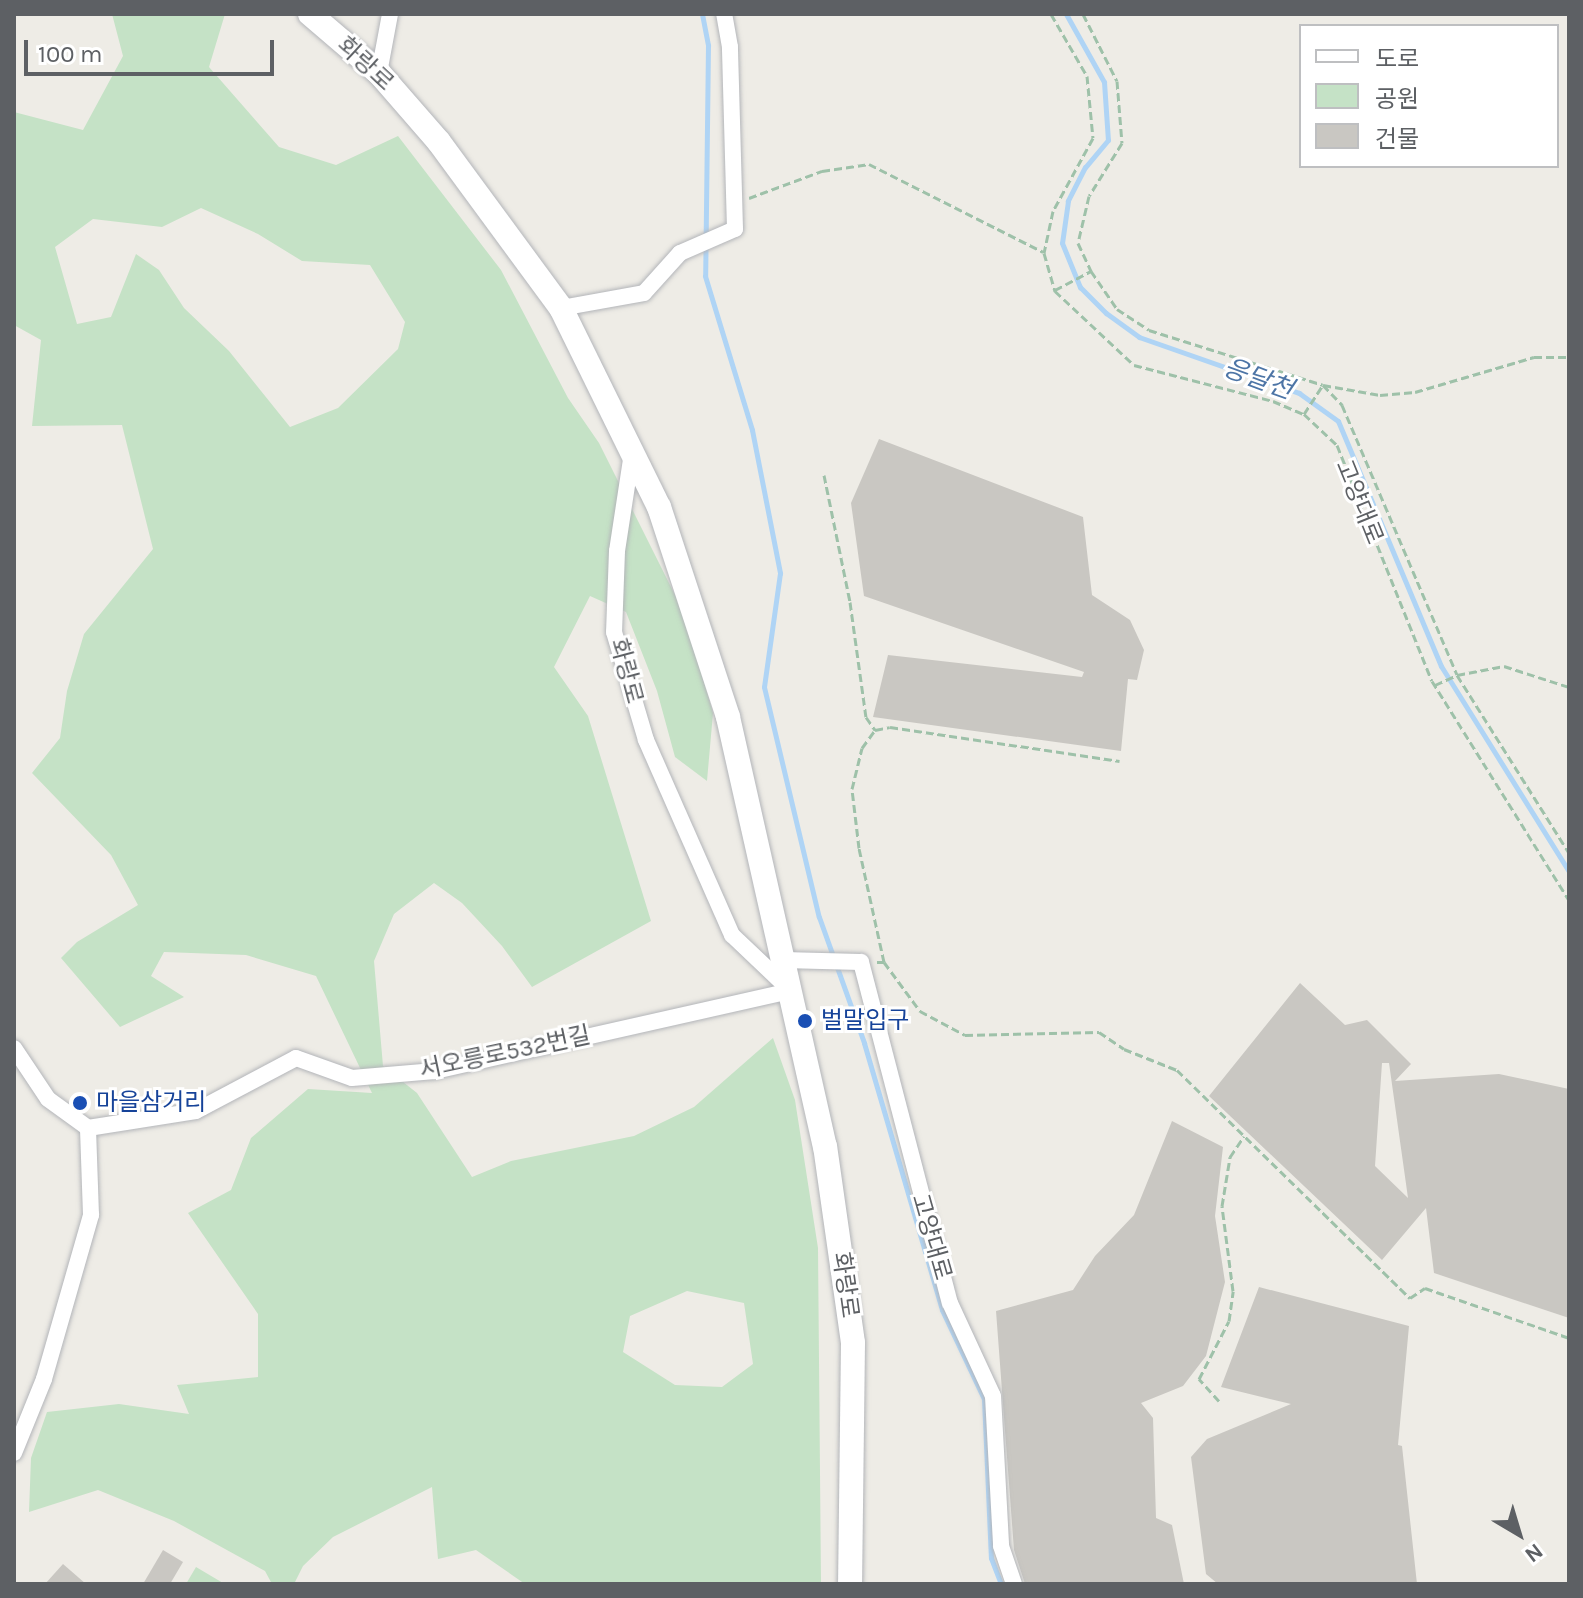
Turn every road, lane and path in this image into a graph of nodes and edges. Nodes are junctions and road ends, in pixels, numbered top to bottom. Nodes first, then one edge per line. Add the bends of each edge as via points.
1 (310, 14) edge
2 (390, 14) edge
3 (724, 14) edge
4 (1051, 14) edge
5 (1083, 14) edge
6 (379, 73) junction
7 (734, 204) junction
8 (1044, 253) junction
9 (1091, 271) junction
10 (1055, 291) junction
11 (561, 308) junction
12 (1569, 357) edge
13 (1323, 385) junction
14 (1305, 413) junction
15 (632, 452) junction
16 (824, 475) dead end
17 (1457, 675) junction
18 (1436, 685) junction
19 (1569, 687) edge
20 (875, 730) junction
21 (1120, 761) dead end
22 (1569, 853) edge
23 (1569, 900) edge
24 (783, 960) junction
25 (861, 962) junction
26 (884, 962) junction
27 (790, 991) junction
28 (14, 1048) edge
29 (88, 1128) junction
30 (1244, 1136) junction
31 (1569, 1338) edge
32 (1219, 1401) dead end
33 (14, 1453) edge
34 (850, 1584) edge
35 (1014, 1584) edge

1 - 6 main road, 화랑로
2 - 6 street
3 - 7 street via 730,47
4 - 8 path via 1087,76 1093,138 1053,211
5 - 9 path via 1117,81 1122,143 1089,196 1078,243
6 - 11 main road, 화랑로 via 439,142
7 - 8 path via 822,171 869,164
7 - 11 street via 735,229 680,253 644,293
8 - 10 path
9 - 10 path
9 - 13 path via 1117,309 1149,330
10 - 14 path, 고양대로 via 1134,365
11 - 15 main road, 화랑로
12 - 13 path via 1534,357 1415,392 1380,395
13 - 14 path
13 - 17 path, 고양대로 via 1342,405
14 - 18 path, 고양대로 via 1337,445
15 - 24 main road, 화랑로 via 659,507 728,717
15 - 27 street, 화랑로 via 617,551 614,632 646,740 732,935
16 - 20 path via 866,717
17 - 18 path
17 - 19 path via 1504,666
17 - 22 path, 고양대로
18 - 23 path, 고양대로
20 - 21 path via 890,727
20 - 26 path via 862,748 852,789
24 - 25 street
24 - 27 main road, 화랑로
25 - 26 path
25 - 35 street, 고양대로 via 950,1303 993,1396 1001,1546
26 - 30 path via 920,1011 965,1035 1099,1032 1124,1049 1177,1070
27 - 29 street, 서오릉로532번길 via 435,1071 352,1078 296,1058 196,1111
27 - 34 main road, 화랑로 via 825,1146 853,1343
28 - 29 street via 48,1099
29 - 33 street via 91,1215 44,1379
30 - 31 path via 1410,1298 1425,1288
30 - 32 path via 1230,1157 1222,1206 1233,1291 1229,1321 1199,1379

